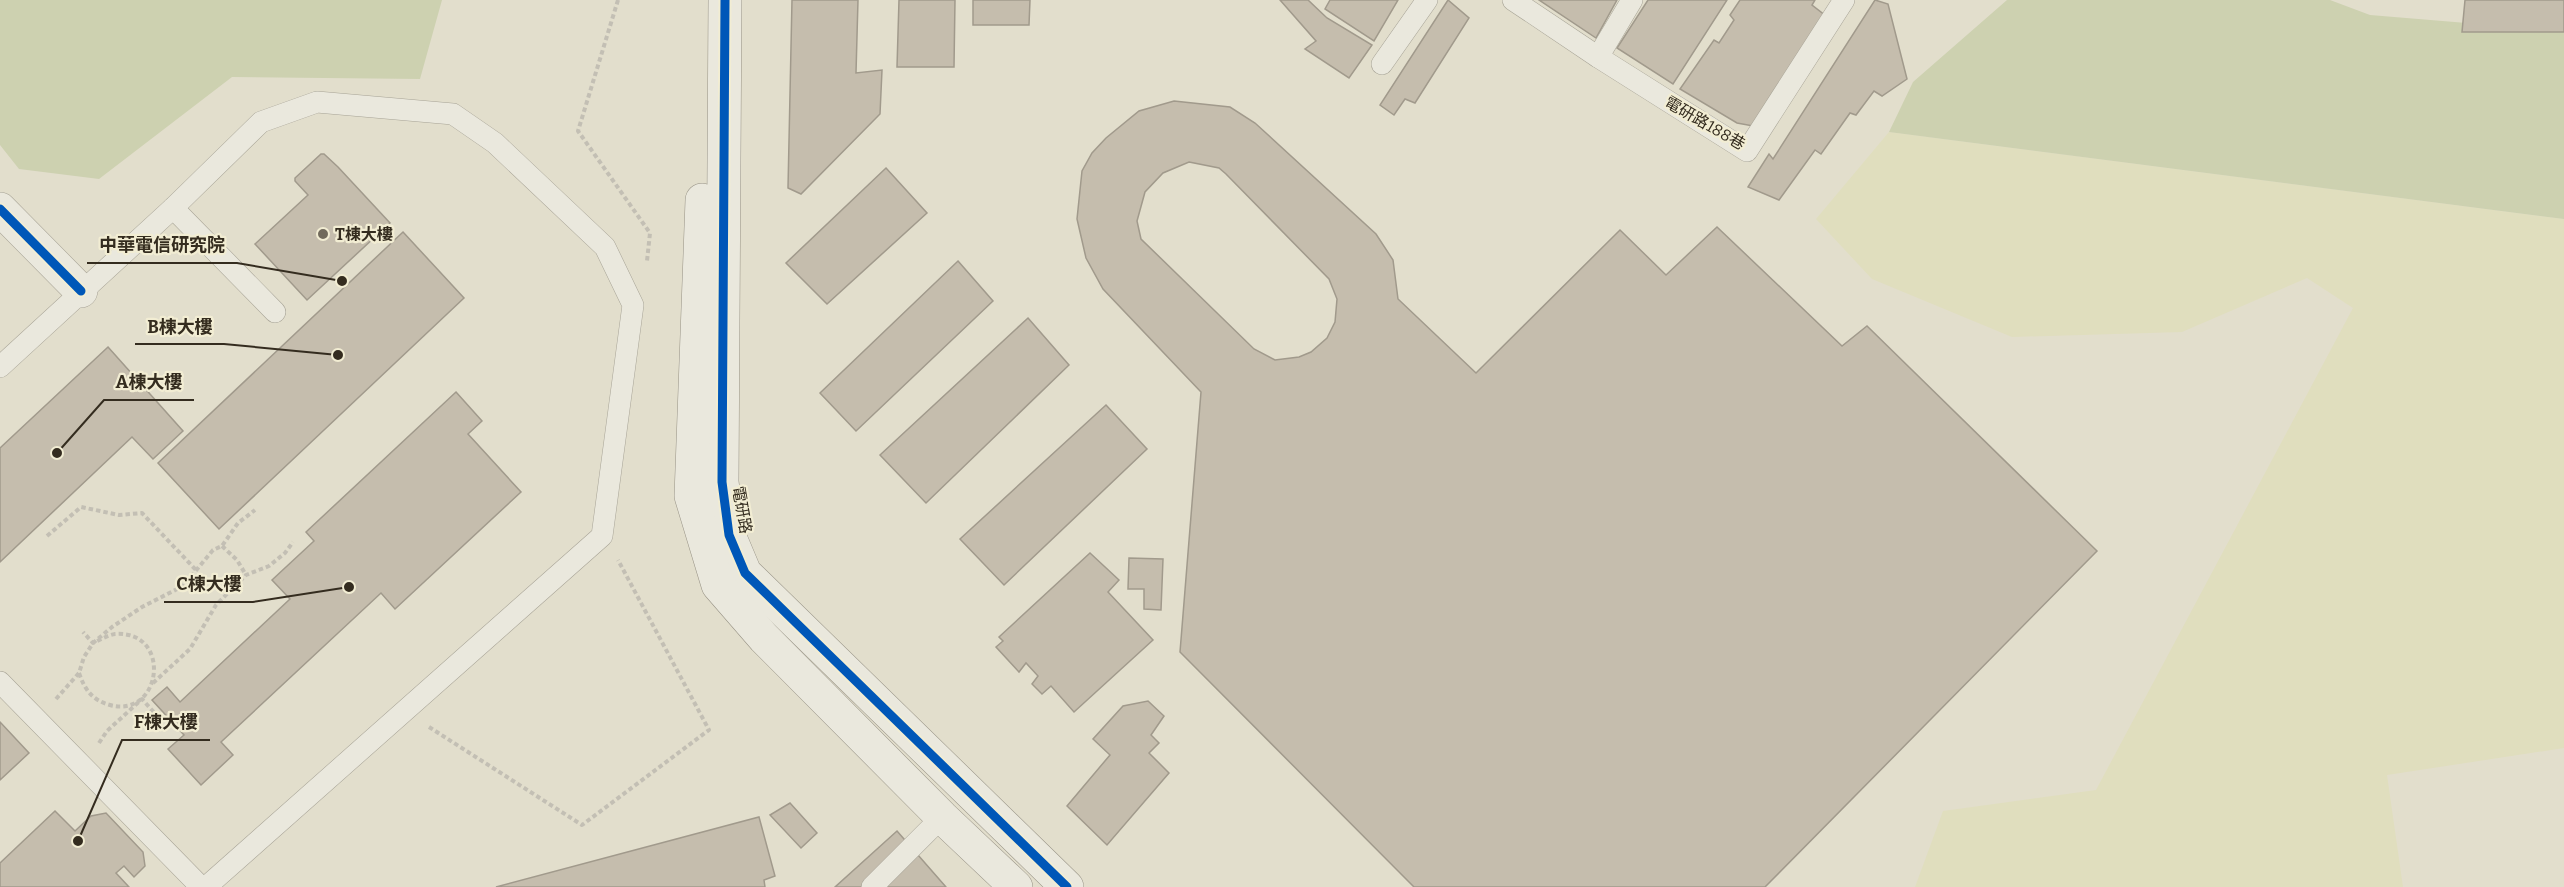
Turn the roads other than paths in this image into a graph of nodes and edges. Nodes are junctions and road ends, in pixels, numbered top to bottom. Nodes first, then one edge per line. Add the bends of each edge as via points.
1 (706, 0) edge
2 (725, 0) edge
3 (1427, 0) edge
4 (1513, 0) edge
5 (1632, 0) edge
6 (1844, 0) edge
7 (1598, 57) junction
8 (1382, 64) dead end
9 (173, 208) junction
10 (0, 209) edge
11 (81, 291) junction
12 (275, 312) dead end
13 (0, 367) edge
14 (0, 682) edge
15 (942, 817) junction
16 (203, 887) edge
17 (872, 887) edge
18 (1016, 887) edge
19 (1067, 887) edge

1 - 15 street via 691,496 718,585 764,638
2 - 19 street, 電研路 via 722,482 729,535 745,573
3 - 8 lane
4 - 7 lane, 電研路188巷
5 - 7 lane
6 - 7 lane, 電研路188巷 via 1747,151
9 - 11 lane
9 - 12 lane
9 - 16 lane via 261,122 317,102 453,114 495,143 605,247 633,305 602,536
10 - 11 street
11 - 13 lane
14 - 16 lane
15 - 17 lane
15 - 18 street

